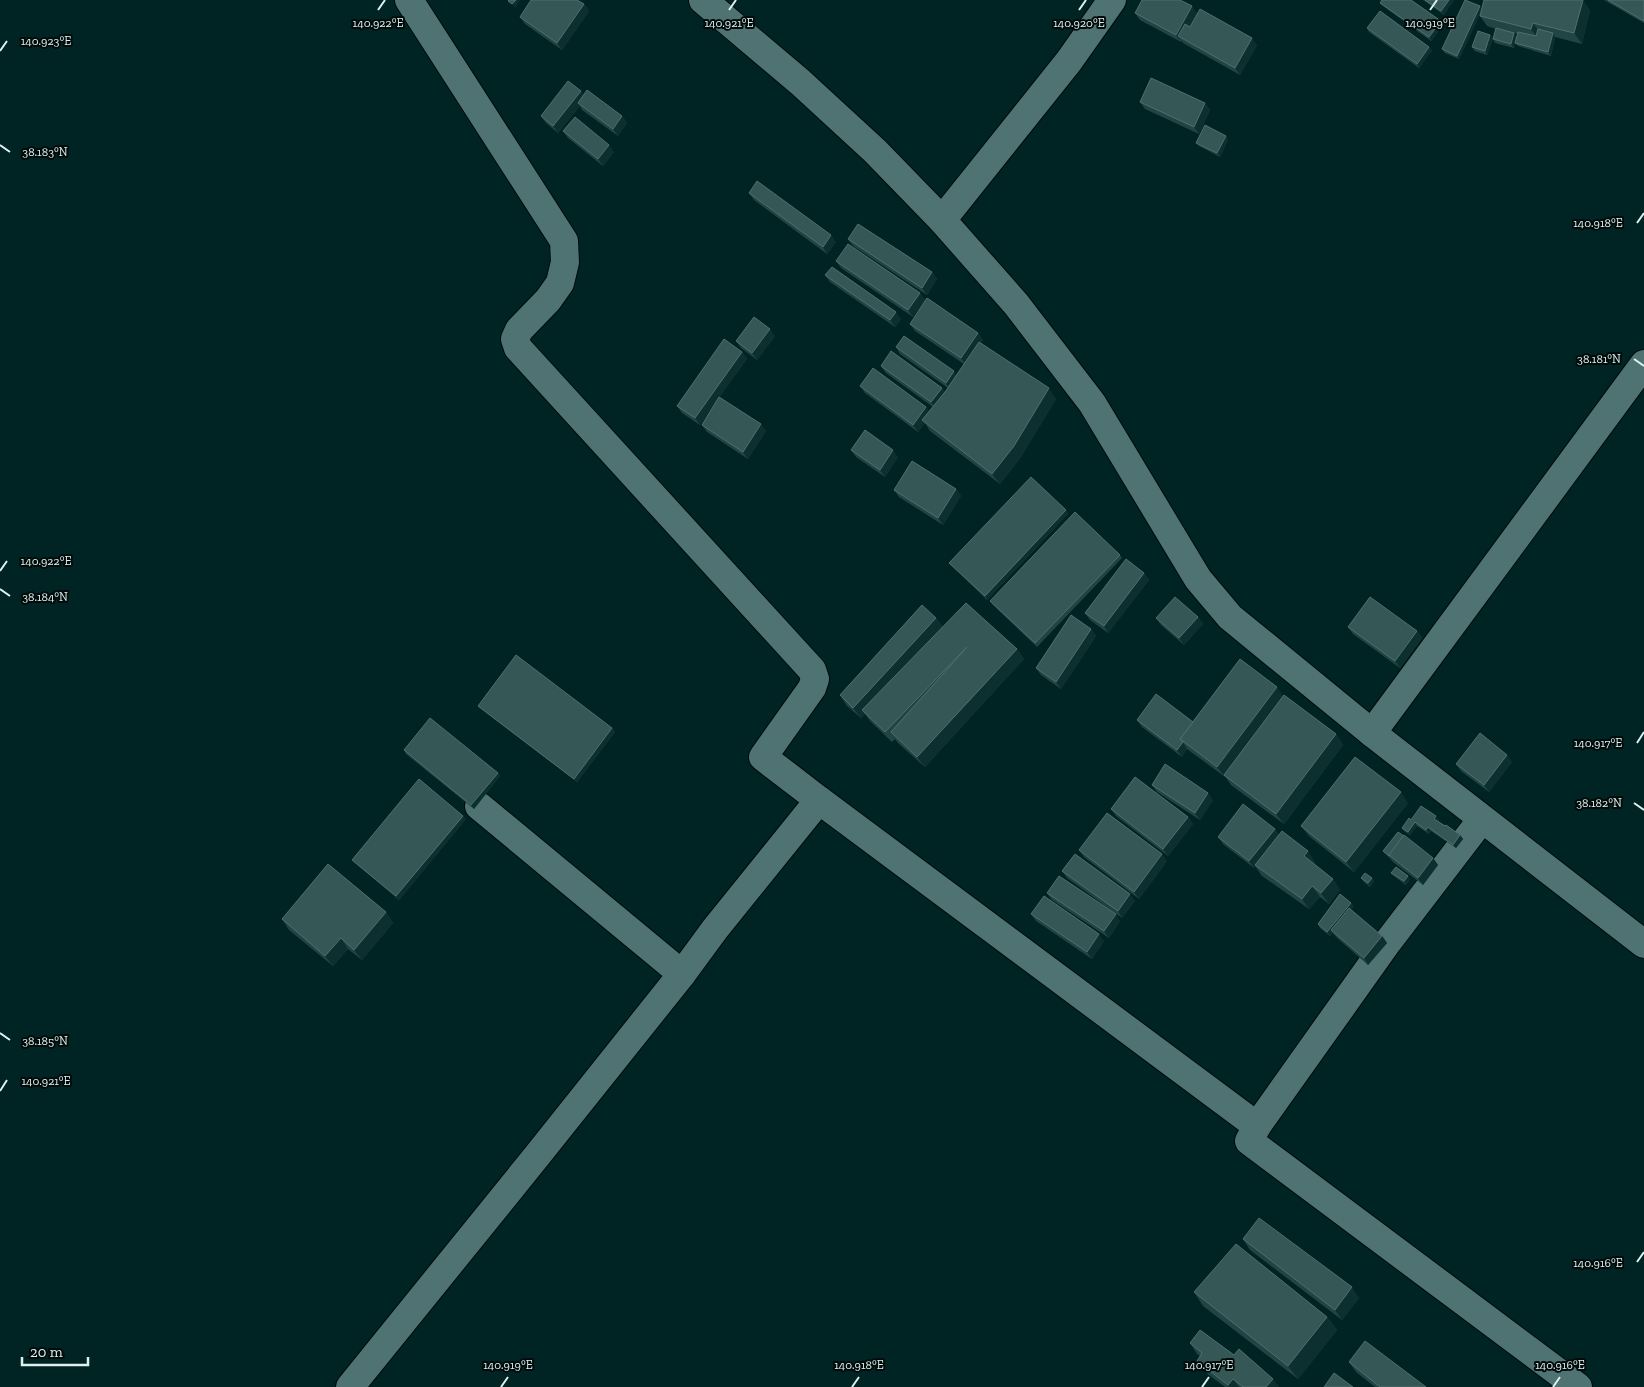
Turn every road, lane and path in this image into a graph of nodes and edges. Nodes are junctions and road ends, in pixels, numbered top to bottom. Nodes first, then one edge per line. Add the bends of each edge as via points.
1 (409, 0) edge
2 (704, 0) edge
3 (1112, 0) edge
4 (942, 220) junction
5 (1644, 364) edge
6 (1372, 733) junction
7 (819, 800) junction
8 (479, 806) dead end
9 (1482, 818) junction
10 (1644, 944) edge
11 (682, 974) junction
12 (1257, 1126) junction
13 (350, 1387) edge
14 (1578, 1387) edge

1 - 7 street via 564,240 565,262 560,283 519,330 518,348 812,670 815,679 812,688 763,757
2 - 4 street via 875,151
3 - 4 street via 1069,61
4 - 6 street via 1016,304 1092,403 1198,579 1230,617
5 - 6 street
6 - 9 street
7 - 11 street
7 - 12 street
8 - 11 street
9 - 10 street
9 - 12 street via 1382,950
11 - 13 street
12 - 14 street via 1249,1140

